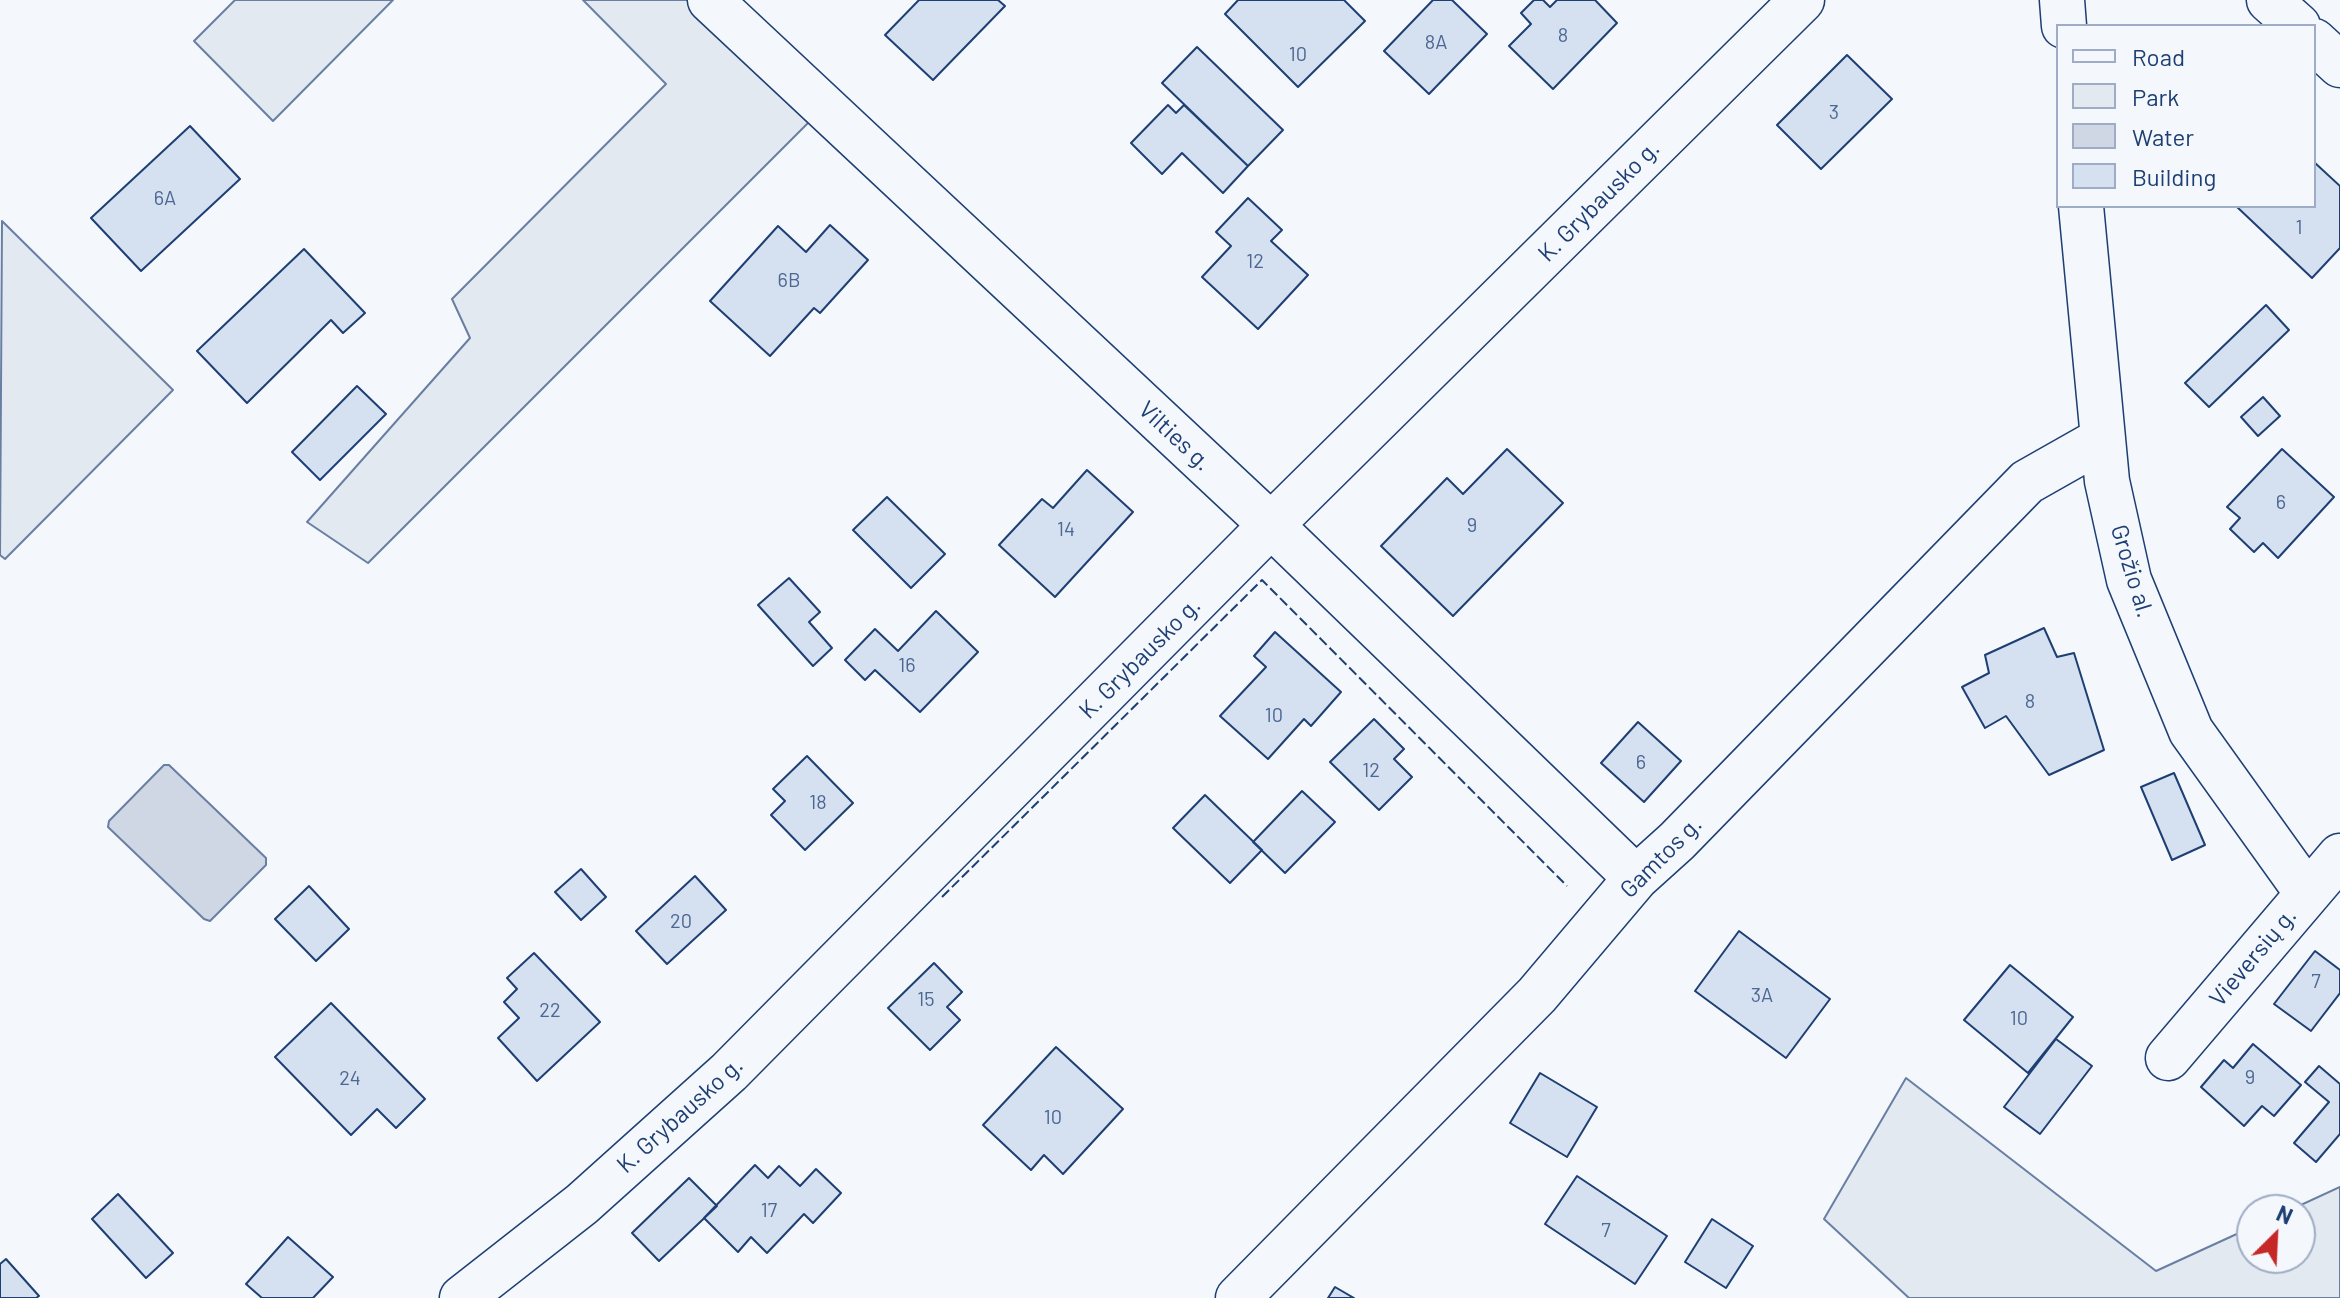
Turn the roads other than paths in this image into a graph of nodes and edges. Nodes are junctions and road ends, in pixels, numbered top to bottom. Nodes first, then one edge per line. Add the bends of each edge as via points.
1 (710, 0) edge
2 (1802, 0) edge
3 (2062, 0) edge
4 (2269, 0) edge
5 (2064, 24) edge
6 (2296, 24) edge
7 (2316, 43) edge
8 (2340, 65) edge
9 (2081, 208) edge
10 (2103, 439) junction
11 (1271, 525) junction
12 (2340, 856) edge
13 (1636, 878) junction
14 (2307, 893) junction
15 (2168, 1058) dead end
16 (462, 1298) edge
17 (1238, 1298) edge

1 - 11 street, Vilties g.
2 - 11 street, K. Grybausko g.
3 - 5 street
4 - 6 street
7 - 8 street
9 - 10 street, Grožio al.
10 - 13 street, Gamtos g. via 2027,482
10 - 14 street, Grožio al. via 2129,580 2191,731
11 - 13 street, Vilties g.
11 - 16 street, K. Grybausko g. via 729,1072 582,1204
12 - 14 street, Vieversių g.
13 - 17 street, Gamtos g. via 1537,995
14 - 15 street, Vieversių g.

